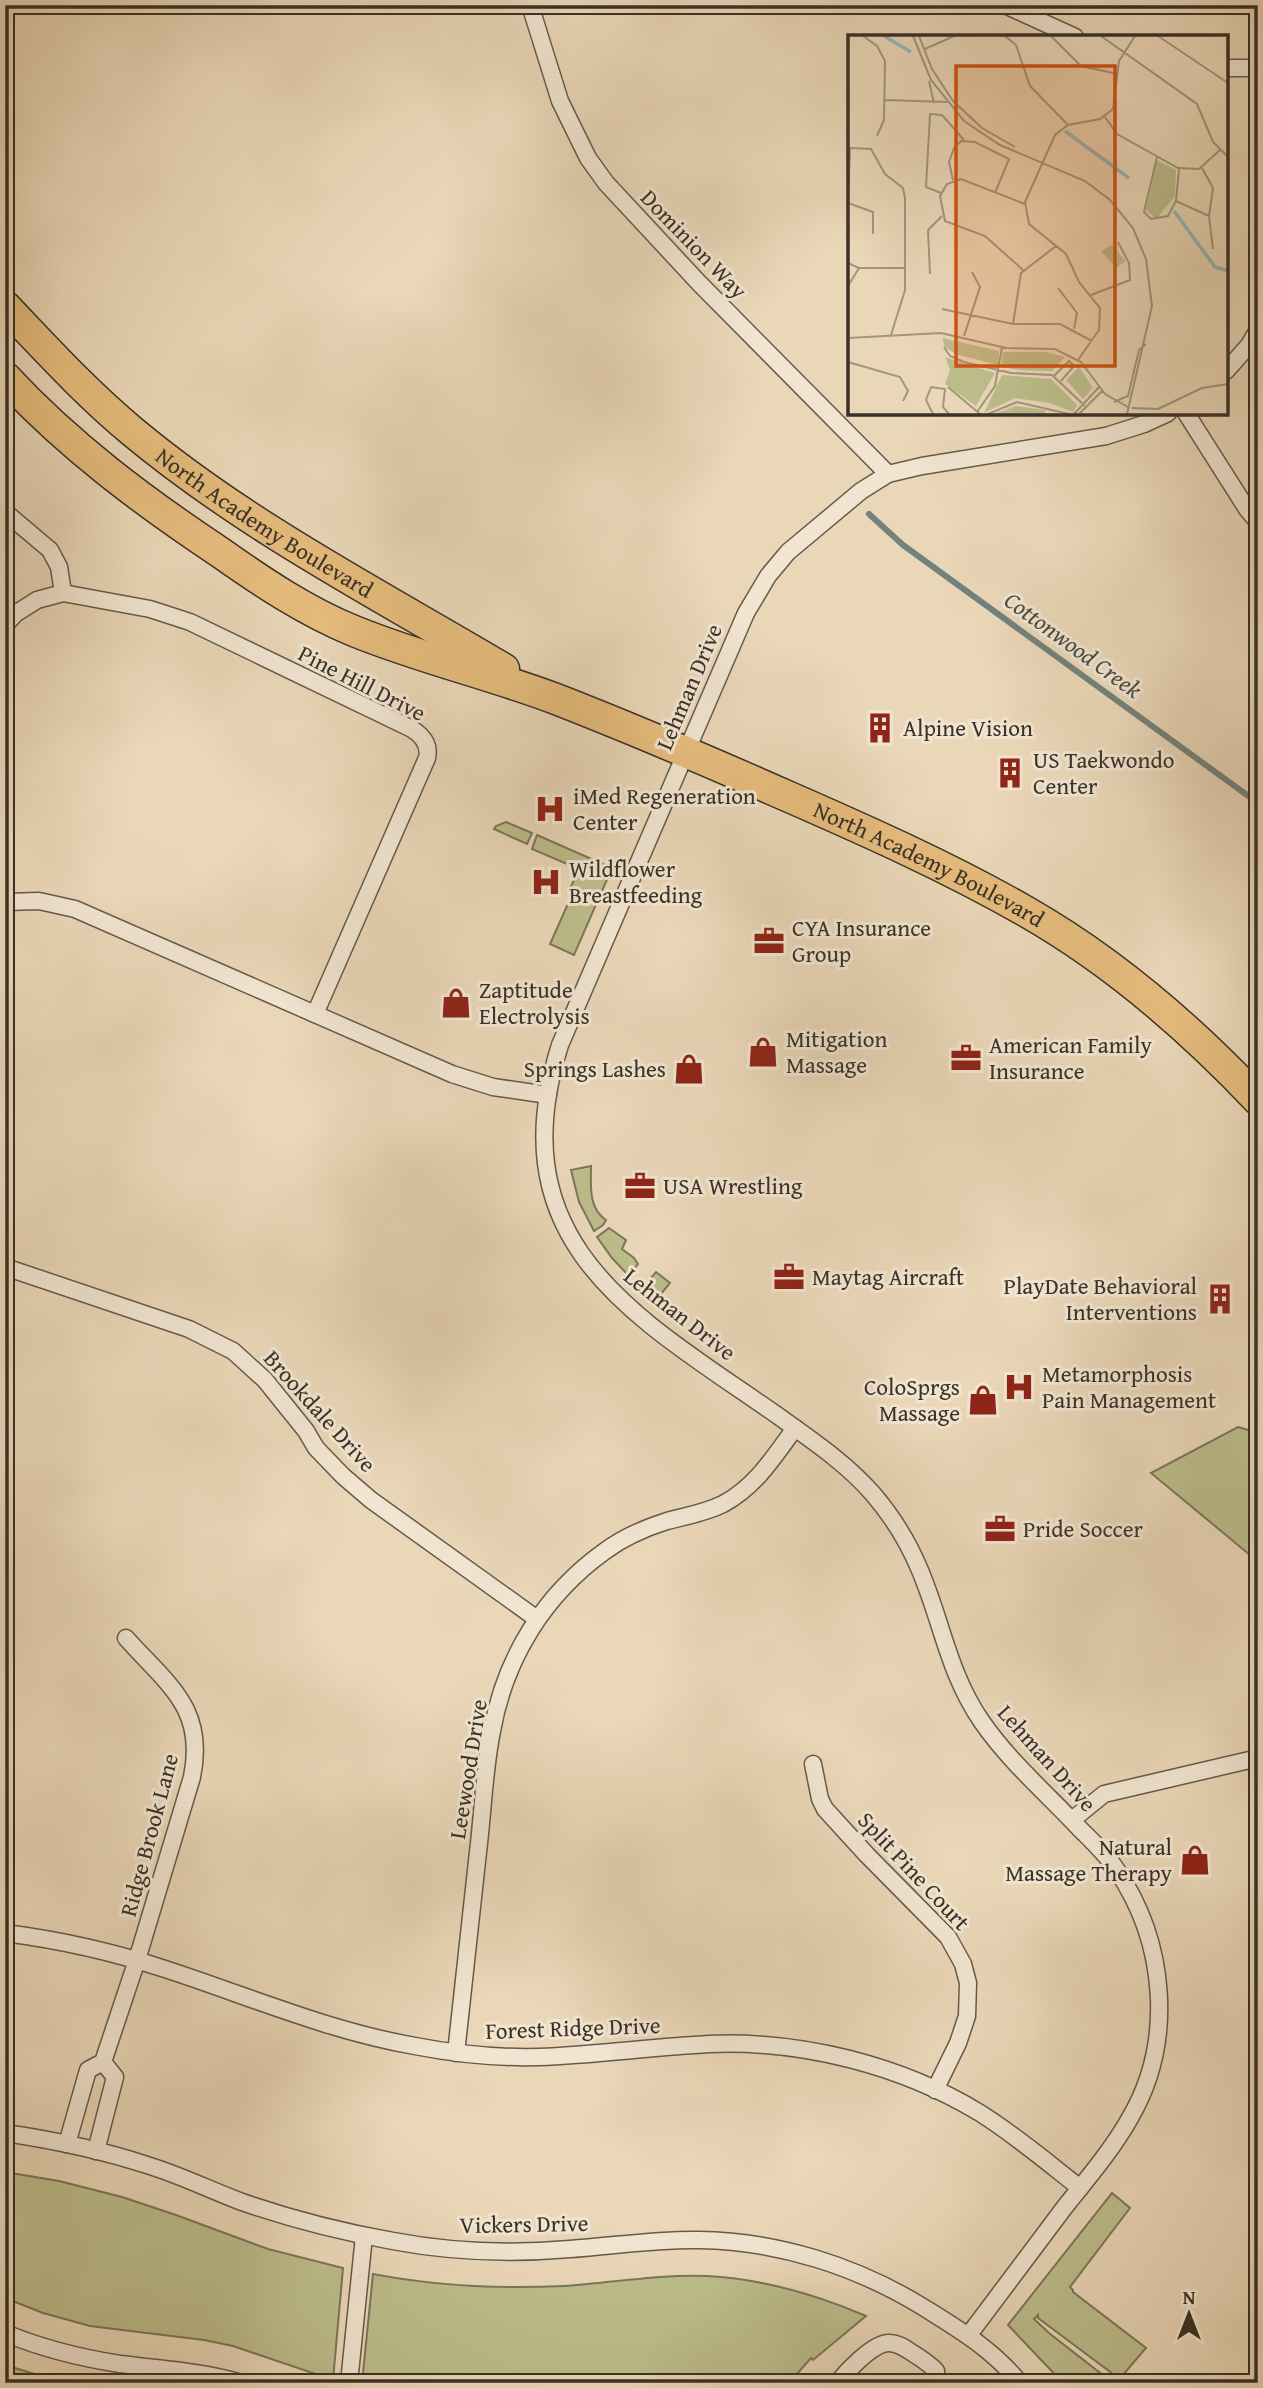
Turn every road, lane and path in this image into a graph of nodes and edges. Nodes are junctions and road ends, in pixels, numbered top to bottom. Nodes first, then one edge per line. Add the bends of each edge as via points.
1 (530, 5) edge
2 (1005, 5) edge
3 (1071, 35) edge
4 (1228, 68) edge
5 (1258, 68) edge
6 (5, 306) edge
7 (1258, 330) edge
8 (1228, 369) edge
9 (5, 377) edge
10 (1164, 415) edge
11 (1187, 415) edge
12 (888, 474) junction
13 (5, 512) edge
14 (1258, 522) edge
15 (63, 593) junction
16 (5, 625) edge
17 (556, 699) junction
18 (686, 752) junction
19 (5, 902) edge
20 (315, 1014) junction
21 (548, 1095) junction
22 (1258, 1100) edge
23 (5, 1267) edge
24 (795, 1428) junction
25 (537, 1619) junction
26 (126, 1638) dead end
27 (1258, 1758) edge
28 (813, 1763) dead end
29 (1072, 1821) junction
30 (5, 1933) edge
31 (137, 1961) junction
32 (456, 2053) junction
33 (103, 2062) junction
34 (935, 2090) junction
35 (5, 2133) edge
36 (67, 2144) junction
37 (96, 2151) junction
38 (1080, 2188) junction
39 (365, 2236) junction
40 (5, 2333) edge
41 (968, 2336) junction
42 (242, 2383) edge
43 (349, 2383) edge
44 (836, 2383) edge
45 (936, 2383) edge
46 (1020, 2383) edge

1 - 12 street, Dominion Way via 560,101 606,183
2 - 3 street
4 - 5 street
6 - 17 highway, North Academy Boulevard via 80,386 210,491 306,554
7 - 8 street
9 - 17 highway, North Academy Boulevard via 127,488 249,573 310,609 353,631
10 - 12 street, Lehman Drive via 1106,436
11 - 14 street
12 - 18 street, Lehman Drive via 800,542 768,576 746,613
13 - 15 street via 50,550 59,566
15 - 16 street, Pine Hill Drive via 37,600
15 - 20 street, Pine Hill Drive via 150,609 190,622 423,738 427,758
17 - 18 highway, North Academy Boulevard
18 - 21 street, Lehman Drive via 560,1045
18 - 22 highway, North Academy Boulevard via 922,857 1027,912 1170,1015
19 - 20 street via 39,901 75,909
20 - 21 street via 464,1078
21 - 24 street, Lehman Drive via 545,1130 550,1184 563,1222 583,1258 644,1321
23 - 25 street, Brookdale Drive via 189,1329 233,1351 265,1380 343,1476
24 - 25 street, Leewood Drive via 762,1474 744,1490 723,1504 639,1531 615,1544 565,1585
24 - 29 street, Lehman Drive via 835,1458 881,1505 919,1566 954,1669 981,1721
25 - 32 street, Leewood Drive via 507,1676 492,1730
26 - 31 street, Ridge Brook Lane via 183,1702 196,1745 192,1777
27 - 29 street via 1104,1794
28 - 34 street, Split Pine Court via 822,1804 948,1937 963,1964 968,1983 967,2016
29 - 38 street, Lehman Drive via 1115,1867 1136,1902 1150,1940 1159,1992 1155,2054 1146,2085 1122,2132
30 - 31 street, Forest Ridge Drive
31 - 32 street, Forest Ridge Drive via 347,2031
31 - 33 street, Ridge Brook Lane
32 - 34 street, Forest Ridge Drive via 542,2057 710,2044 770,2046 857,2062
33 - 36 street, Ridge Brook Lane via 88,2070
33 - 37 street via 115,2077
34 - 38 street, Forest Ridge Drive via 995,2123
35 - 36 street, Vickers Drive
36 - 37 street, Vickers Drive
37 - 39 street, Vickers Drive via 150,2165 242,2202
38 - 41 street, Lehman Drive
39 - 41 street, Vickers Drive via 481,2250 679,2240 769,2247 831,2263 878,2282
39 - 43 street
40 - 42 street via 90,2358 197,2371
41 - 46 street, Vickers Drive via 991,2351
44 - 45 street via 868,2353 888,2343 929,2363 936,2371

